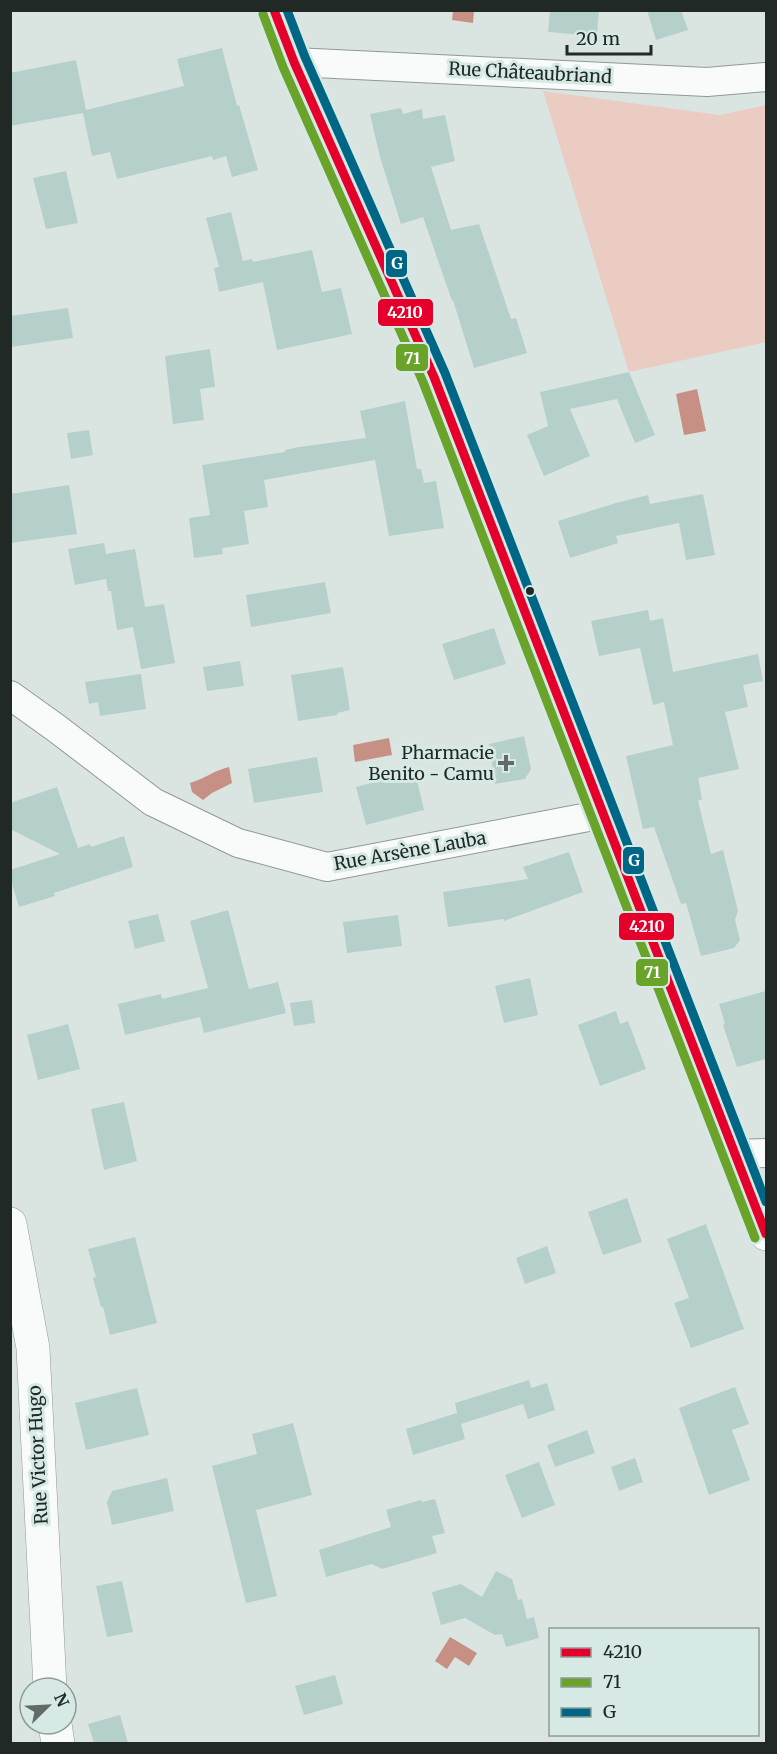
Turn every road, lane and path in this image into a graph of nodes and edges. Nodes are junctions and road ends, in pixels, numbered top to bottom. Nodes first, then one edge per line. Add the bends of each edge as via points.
1 (274, 10) edge
2 (294, 62) junction
3 (766, 77) edge
4 (10, 695) edge
5 (604, 814) junction
6 (751, 1153) edge
7 (10, 1224) edge
8 (766, 1234) edge
9 (49, 1676) edge

1 - 2 street
2 - 3 street, Rue Châteaubriand via 707,82
2 - 5 street via 434,377
4 - 5 street, Rue Arsène Lauba via 153,801 238,843 327,867
5 - 6 street
6 - 8 street
7 - 9 street, Rue Victor Hugo via 33,1348

